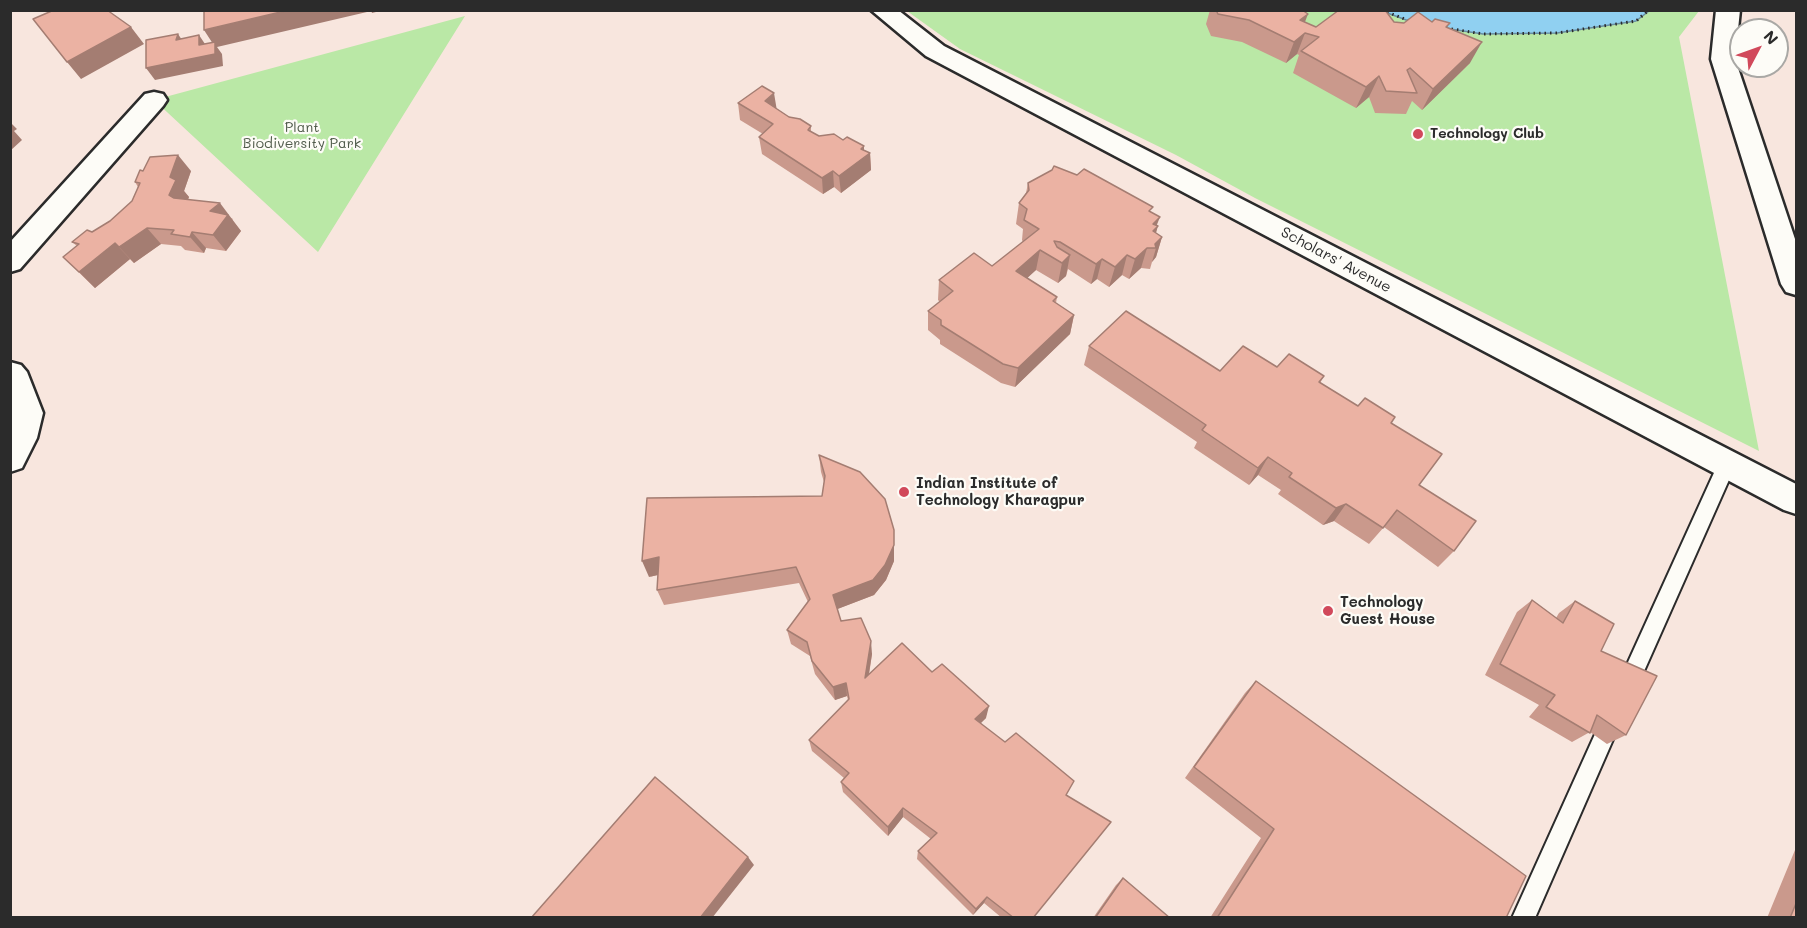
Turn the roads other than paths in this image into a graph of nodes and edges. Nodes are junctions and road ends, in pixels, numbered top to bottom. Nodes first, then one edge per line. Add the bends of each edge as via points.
1 (882, 10) edge
2 (1728, 10) edge
3 (154, 100) dead end
4 (10, 261) edge
5 (1797, 284) edge
6 (10, 374) edge
7 (10, 458) edge
8 (1727, 464) junction
9 (1797, 500) edge
10 (1523, 918) edge

1 - 8 street, Scholars' Avenue via 935,51
2 - 5 street via 1724,59
3 - 4 street
6 - 7 street via 27,413 21,438
8 - 9 street, Scholars' Avenue
8 - 10 lane

